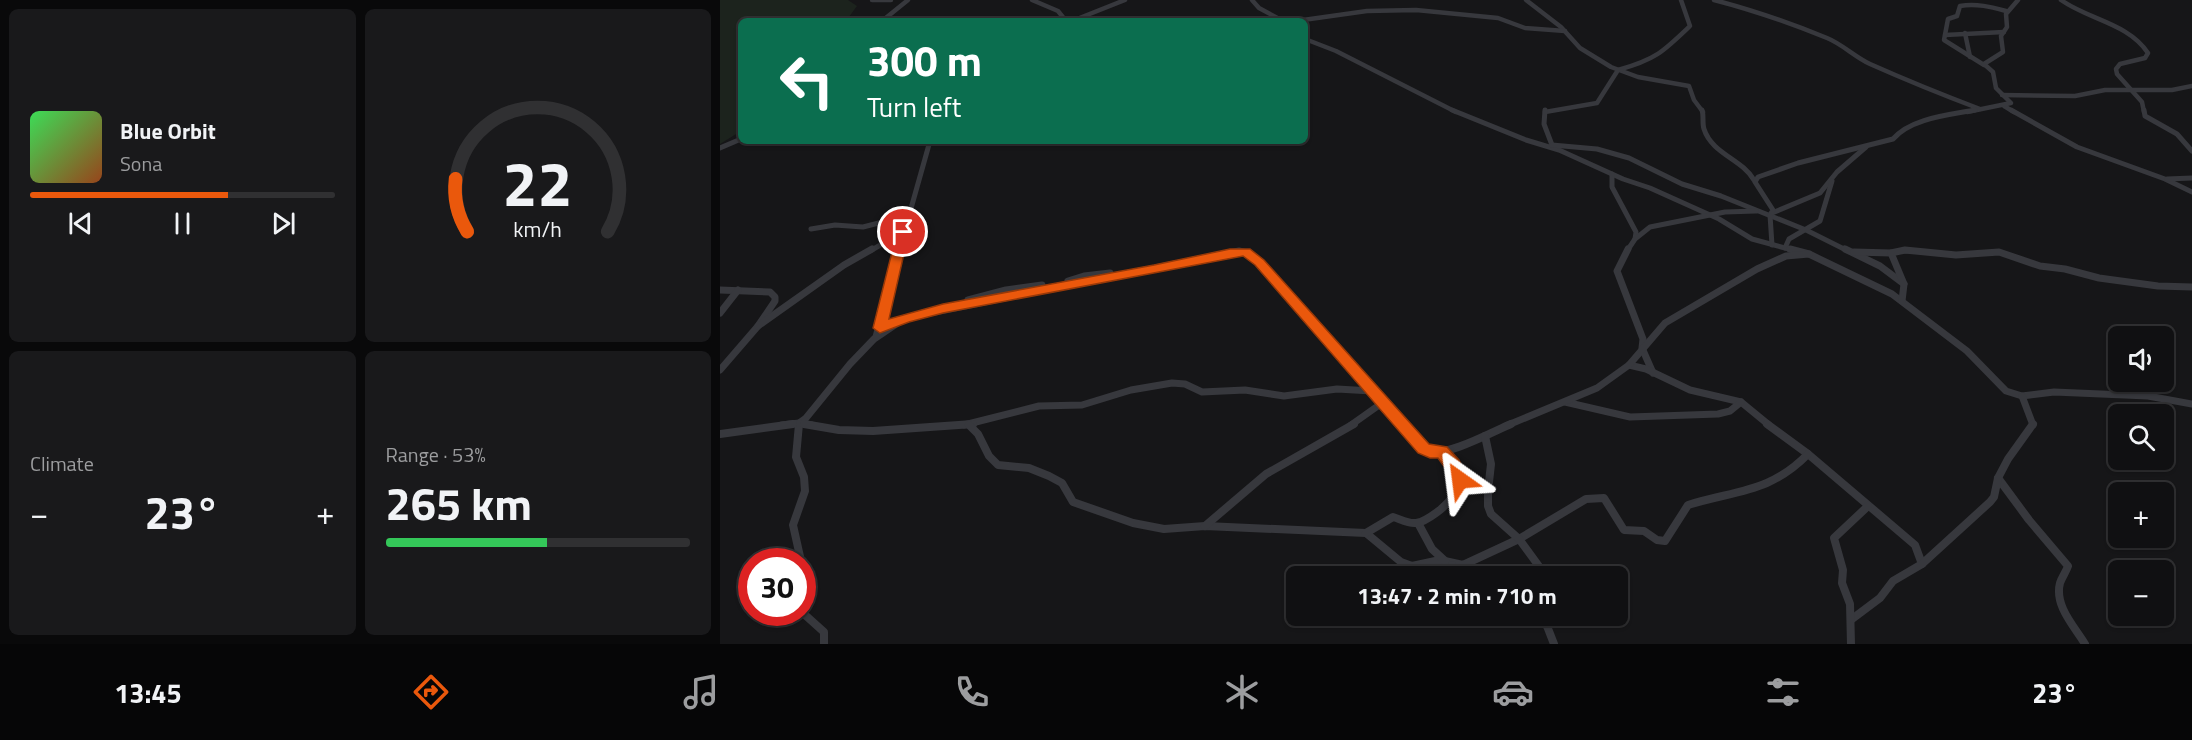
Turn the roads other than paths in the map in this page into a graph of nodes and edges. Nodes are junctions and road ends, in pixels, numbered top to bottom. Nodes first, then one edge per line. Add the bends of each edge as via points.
1 (872, 0) edge
2 (891, 0) edge
3 (908, 0) edge
4 (1032, 0) edge
5 (1125, 0) edge
6 (1252, 0) edge
7 (1526, 0) edge
8 (1681, 0) edge
9 (1714, 0) edge
10 (2018, 0) edge
11 (2061, 0) edge
12 (2006, 11) junction
13 (886, 18) edge
14 (1064, 18) edge
15 (1080, 18) edge
16 (1277, 18) edge
17 (1308, 19) edge
18 (1565, 31) junction
19 (2004, 32) junction
20 (1965, 33) junction
21 (1945, 34) junction
22 (1308, 40) edge
23 (1970, 57) junction
24 (1984, 65) junction
25 (1618, 69) junction
26 (2192, 86) edge
27 (2129, 88) junction
28 (2002, 95) junction
29 (2004, 106) junction
30 (1980, 109) junction
31 (738, 140) edge
32 (929, 144) edge
33 (1549, 145) junction
34 (1868, 146) junction
35 (720, 148) edge
36 (2192, 152) edge
37 (1611, 174) junction
38 (1833, 176) junction
39 (2192, 178) edge
40 (2165, 179) junction
41 (1755, 180) junction
42 (2192, 192) edge
43 (1762, 211) junction
44 (1771, 214) junction
45 (910, 215) junction
46 (1711, 215) junction
47 (811, 229) dead end
48 (1806, 230) junction
49 (903, 232) junction
50 (1635, 239) junction
51 (1772, 245) junction
52 (1785, 248) junction
53 (1851, 252) junction
54 (1891, 253) junction
55 (1809, 254) junction
56 (1905, 284) junction
57 (2192, 287) edge
58 (720, 290) edge
59 (738, 290) junction
60 (1902, 301) junction
61 (720, 313) edge
62 (905, 318) junction
63 (758, 326) junction
64 (880, 328) junction
65 (874, 339) junction
66 (1642, 348) junction
67 (1629, 365) junction
68 (720, 370) edge
69 (1653, 373) junction
70 (1372, 391) junction
71 (2022, 396) junction
72 (1564, 402) junction
73 (1741, 402) junction
74 (1382, 403) junction
75 (2192, 404) edge
76 (799, 423) junction
77 (969, 425) junction
78 (720, 434) edge
79 (1485, 436) junction
80 (1442, 451) junction
81 (1808, 454) junction
82 (1998, 478) junction
83 (1868, 506) junction
84 (1418, 523) junction
85 (1205, 526) junction
86 (1366, 533) junction
87 (1519, 539) junction
88 (798, 548) edge
89 (1448, 563) junction
90 (1922, 564) junction
91 (1449, 566) edge
92 (1539, 566) edge
93 (1852, 619) junction
94 (816, 625) edge
95 (1548, 626) edge
96 (824, 644) edge
97 (1554, 644) edge
98 (1851, 644) edge
99 (2085, 644) edge

1 - 2 street
3 - 13 street
4 - 14 street via 1058,11
5 - 15 street
6 - 16 street
7 - 18 street
8 - 25 street via 1690,24 1681,36 1654,58
9 - 30 street via 1824,37 1911,83
10 - 12 street
11 - 27 street via 2094,19 2131,33 2144,46 2148,53 2145,58 2120,64 2116,69
12 - 19 street
12 - 21 street via 1962,5 1957,16 1948,19
17 - 18 street via 1367,11 1416,10 1498,18 1519,27
18 - 25 street via 1584,50
19 - 20 street
19 - 24 street via 2004,52
20 - 21 street
20 - 23 street
21 - 23 street via 1944,40
22 - 33 street via 1447,108 1526,140
23 - 24 street
24 - 28 street via 1993,72 1994,83
25 - 33 street via 1597,103 1545,110
25 - 41 street via 1638,77 1689,86 1703,112 1701,122 1711,142
26 - 27 street via 2172,90
27 - 28 street via 2075,96
27 - 36 street via 2144,105 2145,116 2177,134
28 - 29 street via 2011,103
29 - 30 street
29 - 40 street via 2076,147
30 - 34 street via 1934,118 1900,131 1893,139
31 - 35 street
32 - 45 street
33 - 37 street
33 - 43 street via 1608,151 1682,184
34 - 38 street
34 - 41 street via 1798,163
37 - 46 street
37 - 50 street via 1612,188 1636,232
38 - 44 street via 1814,197
38 - 48 street via 1820,221
39 - 40 street
40 - 42 street
41 - 44 street via 1772,207
43 - 44 street
43 - 46 street
44 - 48 street
44 - 51 street
45 - 47 street via 862,226
45 - 49 street
46 - 50 street via 1650,227
46 - 51 street via 1747,237
48 - 52 street via 1789,239
48 - 53 street
49 - 63 street via 844,265
49 - 64 street
50 - 66 street via 1617,271 1640,330
51 - 52 street
52 - 55 street
53 - 54 street
53 - 56 street
54 - 56 street
54 - 57 street via 1999,252 2040,266 2099,278
55 - 60 street
55 - 66 street via 1782,258 1744,275 1665,323
56 - 60 street
58 - 59 street
59 - 61 street
59 - 63 street via 770,292 775,297
60 - 71 street via 1967,351 2006,391
62 - 64 street
62 - 65 street
62 - 70 street via 1245,252 1251,254
63 - 68 street
64 - 65 street
65 - 76 street
66 - 67 street
66 - 69 street
67 - 69 street
67 - 72 street via 1597,388
69 - 73 street via 1690,390
70 - 74 street
70 - 77 street via 1337,388 1284,396 1245,390 1202,392 1172,383 1082,405 1039,406
71 - 75 street via 2042,392 2130,395
71 - 82 street via 2033,418 2032,425
72 - 73 street via 1630,417 1718,414
72 - 79 street
73 - 81 street
74 - 80 street via 1425,450
74 - 85 street via 1362,419 1266,474
76 - 77 street via 873,431
76 - 78 street
76 - 88 street via 796,457 805,491 793,525
77 - 85 street via 993,462 1029,468 1058,479 1072,502 1164,529
79 - 80 street
79 - 87 street via 1491,464 1488,506 1500,524
80 - 84 street via 1453,465 1460,489 1434,515
81 - 83 street
81 - 87 street via 1787,476 1772,483 1688,505 1665,541 1644,531 1624,530 1601,496 1586,499
82 - 90 street via 1987,507
82 - 99 street via 2068,566 2060,583 2062,603
83 - 90 street via 1915,545
83 - 93 street via 1834,538
84 - 86 street via 1393,517
84 - 89 street via 1432,549
85 - 86 street
86 - 89 street via 1407,565
87 - 89 street via 1469,563
87 - 92 street
89 - 91 street
90 - 93 street via 1893,581 1880,598
93 - 98 street
94 - 96 street via 824,633
95 - 97 street

